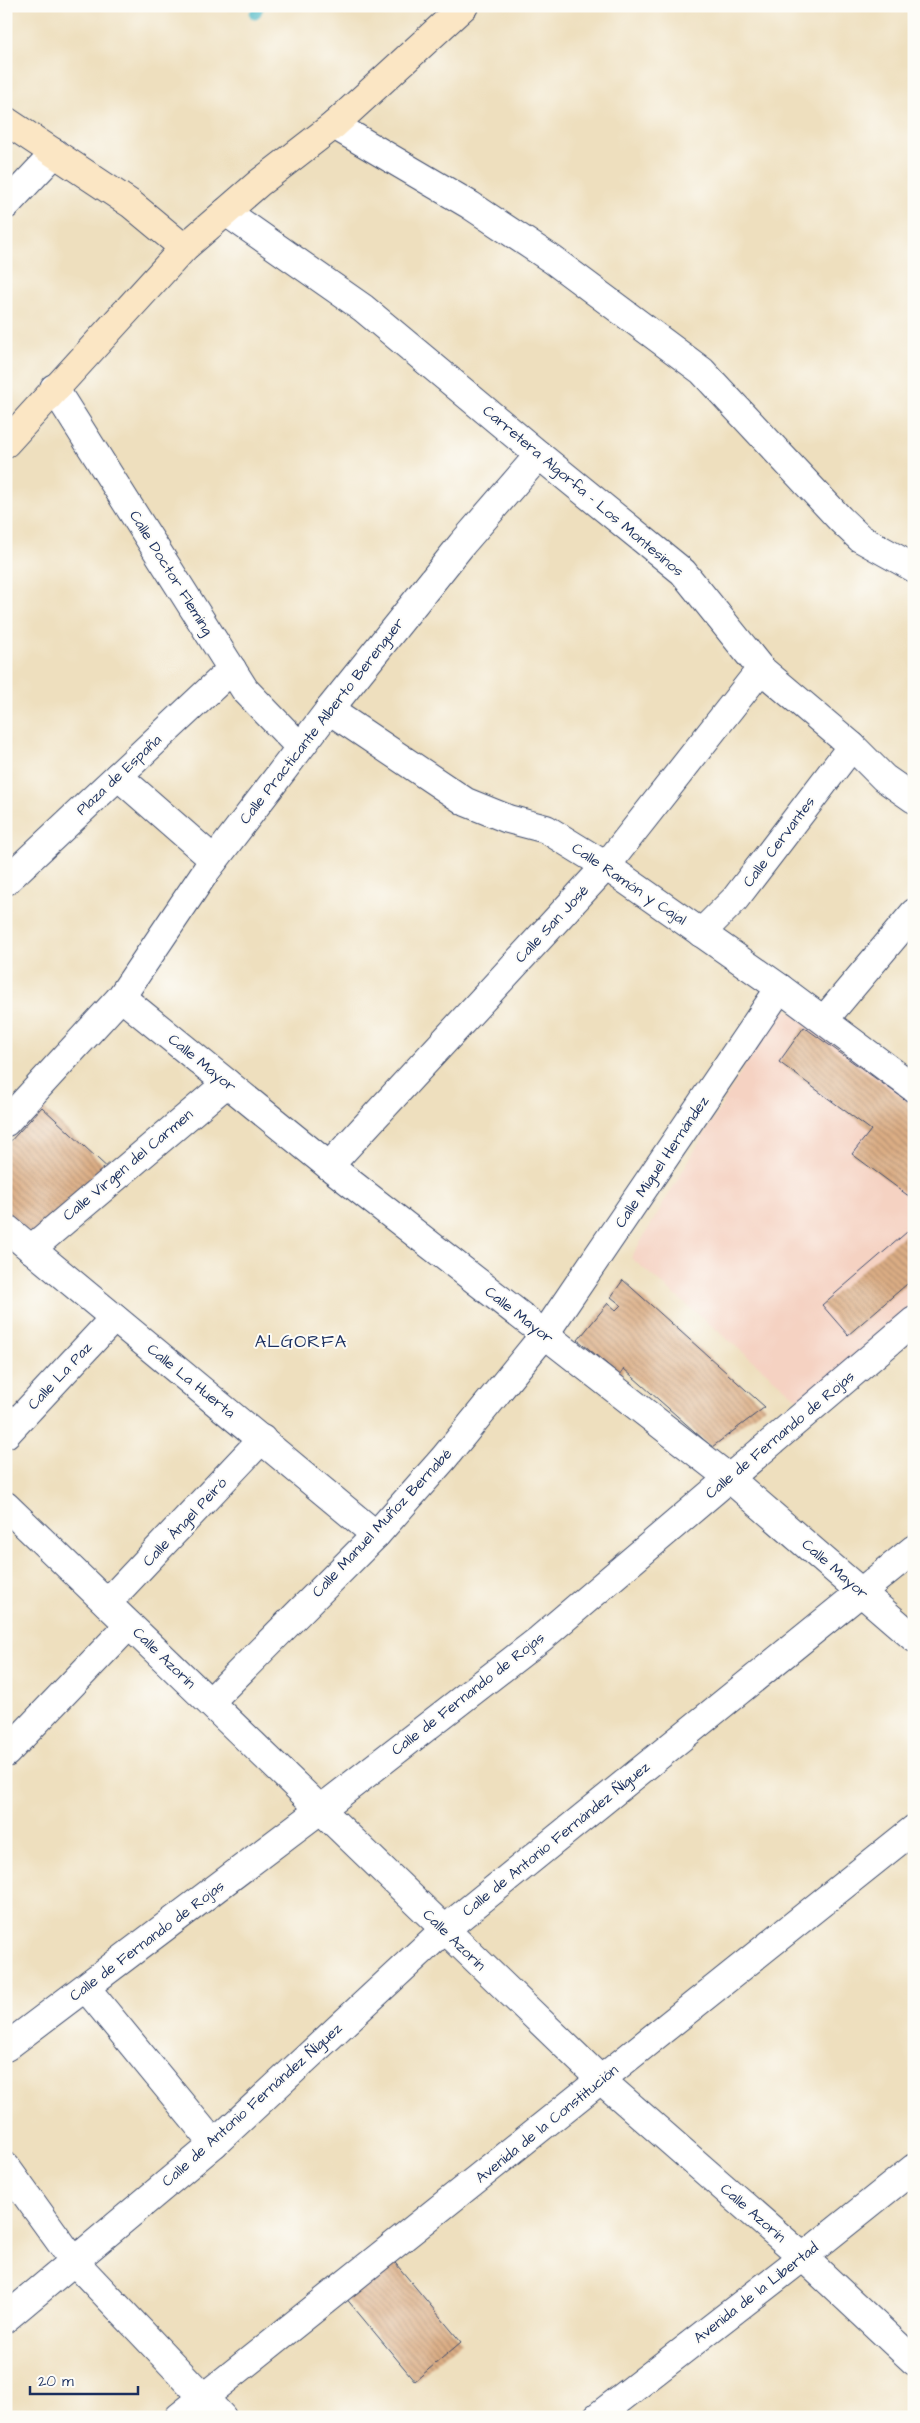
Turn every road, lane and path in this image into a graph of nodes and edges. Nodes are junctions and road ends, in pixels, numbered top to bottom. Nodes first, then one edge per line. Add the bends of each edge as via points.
1 (464, 6) edge
2 (6, 121) edge
3 (334, 125) junction
4 (55, 153) junction
5 (6, 204) edge
6 (226, 212) junction
7 (184, 248) junction
8 (54, 388) junction
9 (6, 443) edge
10 (538, 455) junction
11 (914, 568) edge
12 (232, 669) junction
13 (761, 669) junction
14 (329, 710) junction
15 (852, 746) junction
16 (300, 747) junction
17 (118, 776) junction
18 (914, 799) edge
19 (214, 860) junction
20 (606, 866) junction
21 (6, 881) edge
22 (914, 913) edge
23 (702, 933) junction
24 (780, 988) junction
25 (120, 998) junction
26 (824, 1020) junction
27 (227, 1083) junction
28 (914, 1088) edge
29 (6, 1122) edge
30 (329, 1166) junction
31 (6, 1228) edge
32 (30, 1248) junction
33 (114, 1318) junction
34 (914, 1321) edge
35 (544, 1335) junction
36 (6, 1434) edge
37 (262, 1440) junction
38 (729, 1478) junction
39 (6, 1506) edge
40 (376, 1535) junction
41 (914, 1550) edge
42 (862, 1592) junction
43 (107, 1603) junction
44 (129, 1624) junction
45 (914, 1638) edge
46 (210, 1702) junction
47 (6, 1753) edge
48 (321, 1809) junction
49 (914, 1830) edge
50 (444, 1930) junction
51 (86, 1988) junction
52 (6, 2047) edge
53 (601, 2080) junction
54 (214, 2144) junction
55 (6, 2167) edge
56 (914, 2168) edge
57 (804, 2257) junction
58 (73, 2260) junction
59 (6, 2318) edge
60 (914, 2361) edge
61 (202, 2398) junction
62 (179, 2417) edge
63 (222, 2417) edge
64 (597, 2417) edge

1 - 3 main road
2 - 4 main road
3 - 6 main road
3 - 11 street via 470,205 553,260 702,371 860,538
4 - 5 street
4 - 7 main road via 131,204
6 - 7 main road
6 - 10 street, Carretera Algorfa - Los Montesinos via 363,308
7 - 8 main road
8 - 9 main road
8 - 12 street, Calle Doctor Fleming
10 - 13 street, Carretera Algorfa - Los Montesinos via 683,572
10 - 14 street, Calle Practicante Alberto Berenguer
12 - 16 street, Calle Doctor Fleming via 246,690
12 - 17 street, Plaza de España
13 - 15 street, Carretera Algorfa - Los Montesinos
13 - 20 street, Calle San José
14 - 16 street, Calle Practicante Alberto Berenguer
14 - 20 street, Calle Ramón y Cajal via 466,802 508,819 546,829
15 - 18 street, Carretera Algorfa - Los Montesinos via 884,778
15 - 23 street, Calle Cervantes via 735,899
16 - 19 street, Calle Practicante Alberto Berenguer
17 - 19 street
17 - 21 street, Plaza de España
19 - 25 street, Calle Practicante Alberto Berenguer
20 - 23 street, Calle Ramón y Cajal
20 - 30 street, Calle San José
22 - 26 street
23 - 24 street, Calle Ramón y Cajal
24 - 26 street, Calle Ramón y Cajal
24 - 35 street, Calle Miguel Hernández
25 - 27 street, Calle Mayor
25 - 29 street
26 - 28 street, Calle Ramón y Cajal
27 - 30 street, Calle Mayor
27 - 32 street, Calle Virgen del Carmen
30 - 35 street, Calle Mayor
31 - 32 street, Calle La Huerta
32 - 33 street, Calle La Huerta
33 - 36 street, Calle La Paz
33 - 37 street, Calle La Huerta
34 - 38 street, Calle de Fernando de Rojas
35 - 38 street, Calle Mayor
35 - 40 street, Calle Manuel Muñoz Bernabé via 444,1458
37 - 40 street, Calle La Huerta
37 - 43 street, Calle Ángel Peiró
38 - 42 street, Calle Mayor
38 - 48 street, Calle de Fernando de Rojas via 540,1639
39 - 43 street, Calle Azorín
40 - 46 street, Calle Manuel Muñoz Bernabé
41 - 42 street, Calle de Antonio Fernández Ñíguez
42 - 45 street, Calle Mayor
42 - 50 street, Calle de Antonio Fernández Ñíguez
43 - 44 street, Calle Azorín
44 - 46 street, Calle Azorín
44 - 47 street
46 - 48 street, Calle Azorín
48 - 50 street, Calle Azorín
48 - 51 street, Calle de Fernando de Rojas
49 - 53 street, Avenida de la Constitución
50 - 53 street, Calle Azorín
50 - 54 street, Calle de Antonio Fernández Ñíguez
51 - 52 street, Calle de Fernando de Rojas
51 - 54 street
53 - 57 street, Calle Azorín
53 - 61 street, Avenida de la Constitución
54 - 58 street, Calle de Antonio Fernández Ñíguez
55 - 58 street
56 - 57 street, Avenida de la Libertad
57 - 60 street, Calle Azorín
57 - 64 street, Avenida de la Libertad
58 - 59 street, Calle de Antonio Fernández Ñíguez
58 - 61 street
61 - 62 street, Avenida de la Constitución
61 - 63 street

